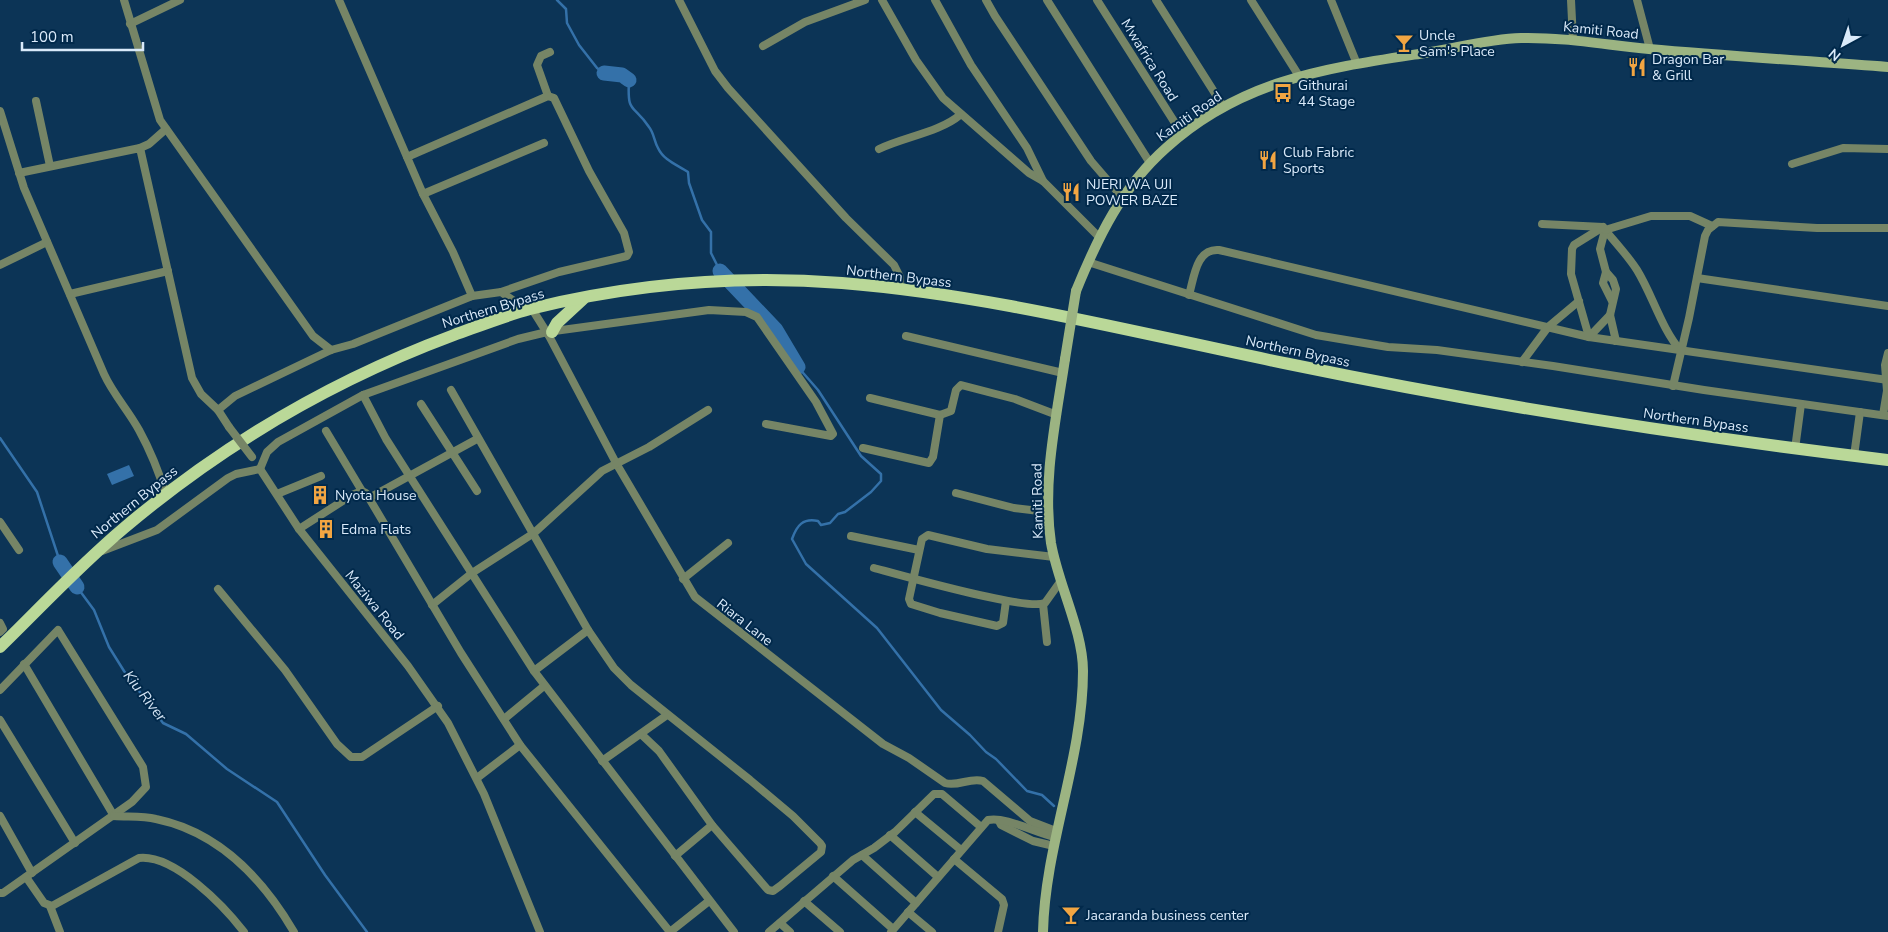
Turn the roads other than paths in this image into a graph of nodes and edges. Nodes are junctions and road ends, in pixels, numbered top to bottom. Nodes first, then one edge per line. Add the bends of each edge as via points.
1 (124, 0) edge
2 (180, 0) edge
3 (339, 0) edge
4 (679, 0) edge
5 (865, 0) edge
6 (882, 0) edge
7 (935, 0) edge
8 (986, 0) edge
9 (1047, 0) edge
10 (1097, 0) edge
11 (1156, 0) edge
12 (1251, 0) edge
13 (1330, 0) edge
14 (1571, 0) edge
15 (1637, 0) edge
16 (130, 24) junction
17 (1573, 40) junction
18 (763, 46) dead end
19 (1650, 49) junction
20 (550, 52) dead end
21 (1357, 64) junction
22 (1888, 67) edge
23 (1299, 76) junction
24 (548, 96) junction
25 (36, 101) dead end
26 (1223, 106) junction
27 (0, 111) edge
28 (960, 115) junction
29 (166, 130) junction
30 (1182, 134) junction
31 (8, 139) junction
32 (0, 141) edge
33 (544, 143) dead end
34 (140, 148) junction
35 (879, 149) dead end
36 (1888, 149) edge
37 (407, 157) junction
38 (1150, 164) junction
39 (1792, 164) dead end
40 (50, 166) junction
41 (19, 173) junction
42 (1043, 181) junction
43 (423, 194) junction
44 (1122, 197) junction
45 (1542, 224) dead end
46 (1712, 226) junction
47 (1888, 228) edge
48 (1604, 229) junction
49 (1098, 237) junction
50 (47, 242) junction
51 (1088, 262) junction
52 (0, 264) edge
53 (168, 271) junction
54 (1697, 278) junction
55 (899, 290) junction
56 (501, 292) junction
57 (70, 294) junction
58 (472, 296) junction
59 (1189, 296) junction
60 (508, 297) junction
61 (583, 299) junction
62 (1579, 301) junction
63 (1888, 306) edge
64 (528, 310) junction
65 (1610, 315) junction
66 (510, 316) junction
67 (1548, 328) junction
68 (550, 332) junction
69 (906, 336) dead end
70 (1589, 337) junction
71 (1616, 341) junction
72 (331, 350) junction
73 (1681, 351) junction
74 (1888, 353) edge
75 (1522, 362) junction
76 (1063, 373) junction
77 (1887, 380) edge
78 (1673, 386) junction
79 (451, 390) dead end
80 (363, 396) junction
81 (870, 398) dead end
82 (421, 404) dead end
83 (1801, 404) junction
84 (218, 410) junction
85 (708, 410) dead end
86 (1860, 412) junction
87 (940, 415) junction
88 (1057, 415) junction
89 (1885, 416) edge
90 (766, 424) dead end
91 (326, 431) dead end
92 (477, 439) junction
93 (863, 448) dead end
94 (1795, 449) junction
95 (452, 452) junction
96 (1854, 456) junction
97 (1888, 460) edge
98 (616, 463) junction
99 (260, 469) junction
100 (321, 476) dead end
101 (409, 476) junction
102 (477, 490) dead end
103 (362, 491) junction
104 (956, 493) dead end
105 (166, 494) junction
106 (277, 494) junction
107 (369, 498) junction
108 (1048, 512) junction
109 (0, 522) edge
110 (299, 529) junction
111 (534, 533) junction
112 (851, 536) dead end
113 (728, 543) dead end
114 (19, 550) dead end
115 (919, 550) junction
116 (95, 553) junction
117 (1054, 557) junction
118 (874, 568) dead end
119 (472, 573) junction
120 (683, 579) junction
121 (914, 579) junction
122 (1060, 582) junction
123 (218, 589) dead end
124 (1006, 601) junction
125 (1042, 604) junction
126 (432, 605) junction
127 (0, 622) edge
128 (588, 630) junction
129 (0, 632) edge
130 (1047, 642) dead end
131 (0, 647) edge
132 (24, 664) junction
133 (534, 671) junction
134 (544, 686) junction
135 (0, 690) edge
136 (438, 706) junction
137 (667, 715) junction
138 (504, 719) junction
139 (0, 720) edge
140 (641, 734) junction
141 (520, 745) junction
142 (602, 760) junction
143 (477, 778) junction
144 (915, 812) junction
145 (0, 816) edge
146 (114, 816) junction
147 (712, 825) junction
148 (981, 827) junction
149 (890, 836) junction
150 (1055, 838) junction
151 (75, 843) junction
152 (961, 850) junction
153 (862, 855) junction
154 (675, 856) junction
155 (954, 859) junction
156 (29, 875) junction
157 (833, 876) junction
158 (938, 877) junction
159 (0, 893) edge
160 (710, 901) junction
161 (804, 901) junction
162 (916, 903) junction
163 (50, 906) junction
164 (908, 912) junction
165 (780, 923) junction
166 (892, 931) edge
167 (60, 932) edge
168 (244, 932) edge
169 (294, 932) edge
170 (540, 932) edge
171 (670, 932) edge
172 (734, 932) edge
173 (769, 932) edge
174 (790, 932) edge
175 (840, 932) edge
176 (932, 932) edge
177 (998, 932) edge
178 (1043, 932) edge

1 - 16 street
2 - 16 street
3 - 37 street
4 - 55 street via 715,71 846,218 894,265 900,277
5 - 18 street via 805,22
6 - 28 street via 916,60 943,98
7 - 42 street via 972,65 1028,148
8 - 44 street via 1091,161
9 - 38 street
10 - 30 street, Mwafrica Road
11 - 26 street
12 - 23 street
13 - 21 street
14 - 17 street
15 - 19 street
16 - 29 street via 156,111
17 - 19 main road, Kamiti Road
17 - 21 main road, Kamiti Road via 1502,39
19 - 22 main road, Kamiti Road
20 - 24 street via 541,56 537,65
21 - 23 main road, Kamiti Road
23 - 26 main road, Kamiti Road via 1260,88
24 - 37 street
24 - 56 street via 554,98 589,171 624,233 629,252 627,256 559,272
25 - 40 street
26 - 30 main road, Kamiti Road
27 - 31 street
28 - 35 street via 941,126
28 - 42 street
29 - 34 street
29 - 72 street via 313,336
30 - 38 main road, Kamiti Road
31 - 32 street
31 - 41 street
33 - 43 street
34 - 40 street
34 - 53 street, Maziwa Road
36 - 39 street via 1843,148
37 - 43 street
38 - 44 main road, Kamiti Road
40 - 41 street
41 - 50 street
42 - 49 street
43 - 58 street
44 - 49 main road, Kamiti Road
45 - 48 street
46 - 47 street via 1718,222 1817,228
46 - 48 street via 1690,216 1651,216
46 - 54 street via 1705,236
48 - 62 street via 1580,240 1572,249 1571,274
48 - 65 street via 1600,249 1606,272 1616,289
48 - 73 street via 1636,268 1658,309 1667,335
49 - 51 main road, Kamiti Road
50 - 52 street
50 - 57 street
51 - 59 street
51 - 76 main road, Kamiti Road, bridge via 1076,291
53 - 57 street
53 - 84 street, Maziwa Road via 192,378 201,394
54 - 63 street
54 - 73 street
55 - 61 main road, Northern Bypass via 817,282 714,280
55 - 94 main road, Northern Bypass via 1009,307 1398,386 1669,432
56 - 58 street
56 - 60 street, Riara Lane
57 - 105 street via 114,395 138,429
58 - 72 street
59 - 67 street via 1200,259 1210,250 1219,250
59 - 75 street via 1316,335 1388,347 1438,350
60 - 64 street, Riara Lane
60 - 66 street
61 - 64 main road, Northern Bypass
61 - 68 main road
62 - 67 street
62 - 70 street
64 - 66 main road, Northern Bypass
64 - 68 street, Riara Lane
65 - 70 street
65 - 71 street
66 - 105 main road, Northern Bypass via 434,343 344,381 260,429
67 - 70 street
67 - 75 street
68 - 80 street via 518,339
68 - 90 street via 709,310 752,314 796,371 833,434 821,435
68 - 98 street, Riara Lane
69 - 76 street
70 - 71 street
71 - 73 street
72 - 84 street via 235,396
73 - 77 street
73 - 78 street
74 - 77 street via 1885,365
75 - 78 street
76 - 88 main road, Kamiti Road
77 - 89 street
78 - 83 street
79 - 92 street
80 - 99 street via 278,442 266,452
80 - 101 street
81 - 87 street
82 - 95 street
83 - 86 street
83 - 94 street
84 - 99 street, Maziwa Road, bridge
85 - 98 street via 649,447
86 - 89 street
86 - 96 street
87 - 88 street via 951,410 956,390 961,385 1015,399
87 - 93 street via 934,458 929,463
88 - 108 main road, Kamiti Road via 1049,468
91 - 103 street
92 - 95 street
92 - 111 street
94 - 96 main road, Northern Bypass
95 - 101 street
95 - 102 street
96 - 97 main road, Northern Bypass
98 - 111 street via 602,471
98 - 120 street, Riara Lane
99 - 106 street, Maziwa Road
99 - 116 street via 228,478 157,530
100 - 106 street
101 - 107 street
101 - 119 street
103 - 107 street
103 - 110 street
104 - 108 street via 1014,508
105 - 116 main road, Northern Bypass
106 - 110 street, Maziwa Road
107 - 126 street
108 - 117 main road, Kamiti Road
109 - 114 street
110 - 136 street, Maziwa Road
111 - 119 street
111 - 128 street
112 - 115 street
113 - 120 street
115 - 117 street via 922,539 928,536 987,549
115 - 121 street
116 - 131 main road, Northern Bypass
117 - 122 main road, Kamiti Road
118 - 121 street
119 - 126 street
119 - 133 street
120 - 150 street, Riara Lane via 699,602 873,737 946,784 983,781
121 - 124 street
121 - 124 street via 910,602 919,608 999,625 1003,623
122 - 125 street
122 - 150 main road, Kamiti Road via 1081,652 1083,670 1074,749
123 - 136 street via 351,757 362,757
124 - 125 street
125 - 130 street
126 - 138 street
127 - 129 street via 3,629
128 - 133 street
128 - 137 street via 614,668
132 - 135 street
132 - 146 street
132 - 146 street via 53,633 61,632 143,767 146,787
133 - 134 street
134 - 138 street
134 - 142 street
136 - 143 street, Maziwa Road
137 - 140 street
137 - 147 street via 793,816 822,849 770,891
138 - 141 street
139 - 151 street
140 - 142 street
140 - 147 street via 659,751
141 - 143 street
141 - 171 street
142 - 154 street
143 - 170 street, Maziwa Road
144 - 148 street via 940,792
144 - 149 street
144 - 152 street
145 - 156 street
146 - 151 street
146 - 169 street via 178,824 206,837 233,857 268,892
147 - 154 street
148 - 150 street via 990,819 1002,820
148 - 152 street
149 - 153 street
149 - 158 street
150 - 178 main road, Kamiti Road via 1043,912
151 - 156 street
152 - 155 street
153 - 157 street
153 - 162 street
154 - 160 street
155 - 158 street
155 - 177 street via 1002,900 1004,905
156 - 159 street
156 - 163 street via 44,903
157 - 161 street
157 - 166 street
158 - 162 street
160 - 171 street
160 - 172 street
161 - 165 street
161 - 175 street
162 - 164 street
163 - 167 street
163 - 168 street via 139,858 147,857 169,865 210,894
164 - 166 street
164 - 176 street
165 - 173 street
165 - 174 street

